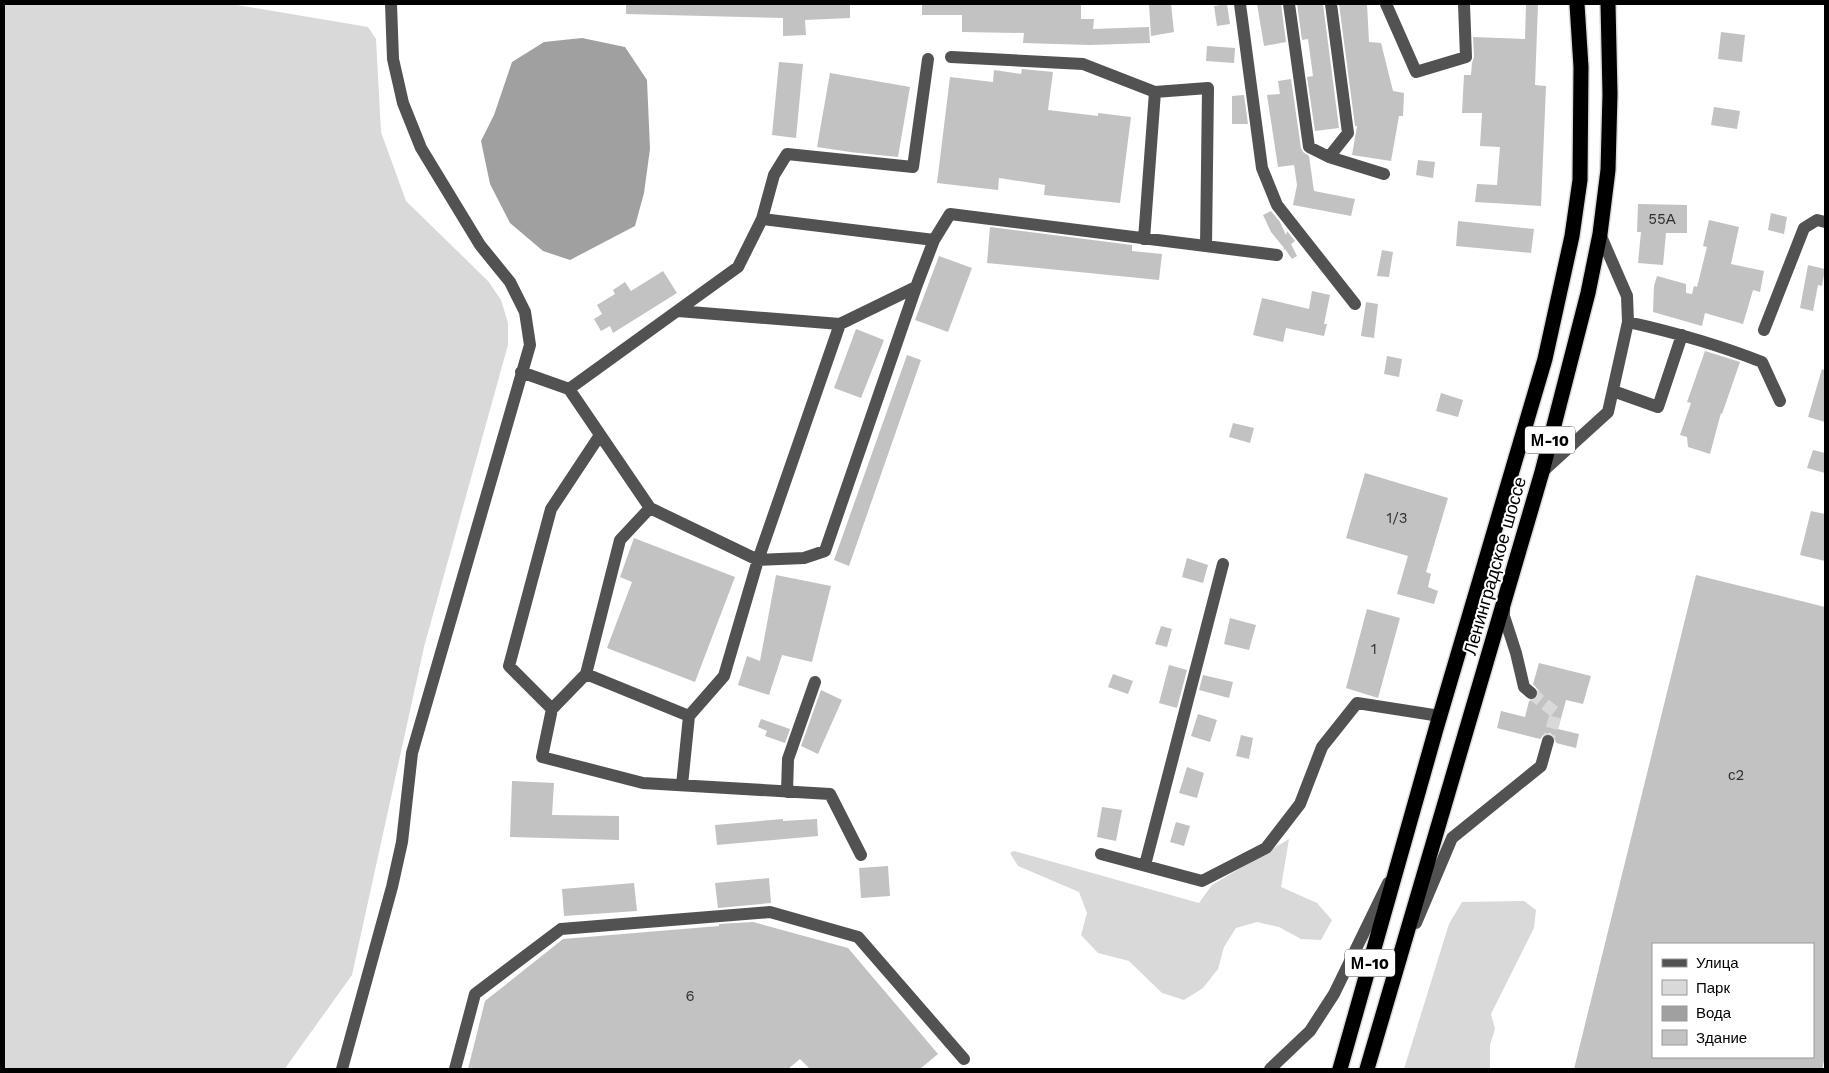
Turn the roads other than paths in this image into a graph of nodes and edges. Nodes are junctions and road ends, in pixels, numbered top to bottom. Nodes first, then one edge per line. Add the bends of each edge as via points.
1 (391, 4) edge
2 (1240, 4) edge
3 (1289, 4) edge
4 (1331, 4) edge
5 (1386, 4) edge
6 (1464, 4) edge
7 (1577, 4) edge
8 (1608, 4) edge
9 (952, 57) dead end
10 (928, 59) dead end
11 (1155, 92) junction
12 (1328, 157) junction
13 (1384, 174) dead end
14 (762, 219) junction
15 (1825, 222) edge
16 (1600, 234) junction
17 (1144, 238) junction
18 (934, 240) junction
19 (1206, 246) junction
20 (1277, 255) dead end
21 (916, 287) junction
22 (1355, 304) dead end
23 (678, 311) junction
24 (1628, 322) junction
25 (840, 324) junction
26 (1764, 330) dead end
27 (1682, 336) junction
28 (521, 372) junction
29 (569, 389) junction
30 (1613, 391) junction
31 (1780, 401) dead end
32 (600, 435) junction
33 (1542, 472) junction
34 (650, 508) junction
35 (758, 560) junction
36 (1223, 564) dead end
37 (1504, 605) junction
38 (586, 674) junction
39 (815, 682) dead end
40 (1531, 693) tunnel mouth
41 (552, 709) junction
42 (689, 716) junction
43 (1440, 716) junction
44 (1548, 741) tunnel mouth
45 (682, 785) junction
46 (787, 792) junction
47 (1101, 854) dead end
48 (861, 855) dead end
49 (1401, 857) junction
50 (1145, 865) junction
51 (1388, 993) junction
52 (964, 1059) dead end
53 (342, 1069) edge
54 (456, 1069) edge
55 (1270, 1069) edge
56 (1340, 1069) edge
57 (1367, 1069) edge

1 - 28 street via 393,59 403,103 421,148 480,245 510,282 525,312 530,345
2 - 22 street via 1262,168 1277,205
3 - 12 street via 1309,148
4 - 12 street via 1348,133
5 - 6 street via 1416,72 1466,57
7 - 43 highway, Ленинградское шоссе / М-10 via 1582,121 1580,180 1572,236 1545,360
8 - 16 highway, Ленинградское шоссе / М-10 via 1608,170
9 - 11 street via 1083,64
10 - 14 street via 913,167 787,154 774,175
11 - 17 street
11 - 19 street via 1208,88
12 - 13 street
14 - 18 street
14 - 23 street via 738,267
15 - 26 street via 1817,220 1804,228
16 - 24 street via 1627,296
16 - 33 highway, Ленинградское шоссе / М-10
17 - 18 street via 950,214
17 - 19 street
18 - 21 street
19 - 20 street
21 - 25 street
21 - 35 street via 824,550 804,558
23 - 25 street
23 - 29 street
24 - 27 street
24 - 30 street
25 - 35 street
27 - 30 street via 1658,407
27 - 31 street via 1762,362
28 - 29 street
28 - 53 street via 412,753 402,842
29 - 32 street
30 - 33 street via 1608,412
32 - 34 street
32 - 41 street via 551,509 509,666
33 - 37 highway, Ленинградское шоссе / М-10
34 - 35 street
34 - 38 street via 620,540
35 - 42 street via 724,676
36 - 50 street
37 - 40 street via 1504,616 1524,687
37 - 51 highway, Ленинградское шоссе / М-10
38 - 41 street
38 - 42 street
39 - 46 street via 788,759
41 - 45 street via 542,757 643,783
42 - 45 street
43 - 49 highway, Ленинградское шоссе / М-10
43 - 50 street via 1357,703 1322,747 1300,804 1266,848 1202,881
44 - 51 street via 1541,766 1452,838
45 - 46 street
46 - 48 street via 830,794
47 - 50 street
49 - 55 street via 1334,994 1310,1030
49 - 56 highway, Ленинградское шоссе / М-10
51 - 57 highway, Ленинградское шоссе / М-10
52 - 54 street via 858,937 770,912 561,929 475,994

